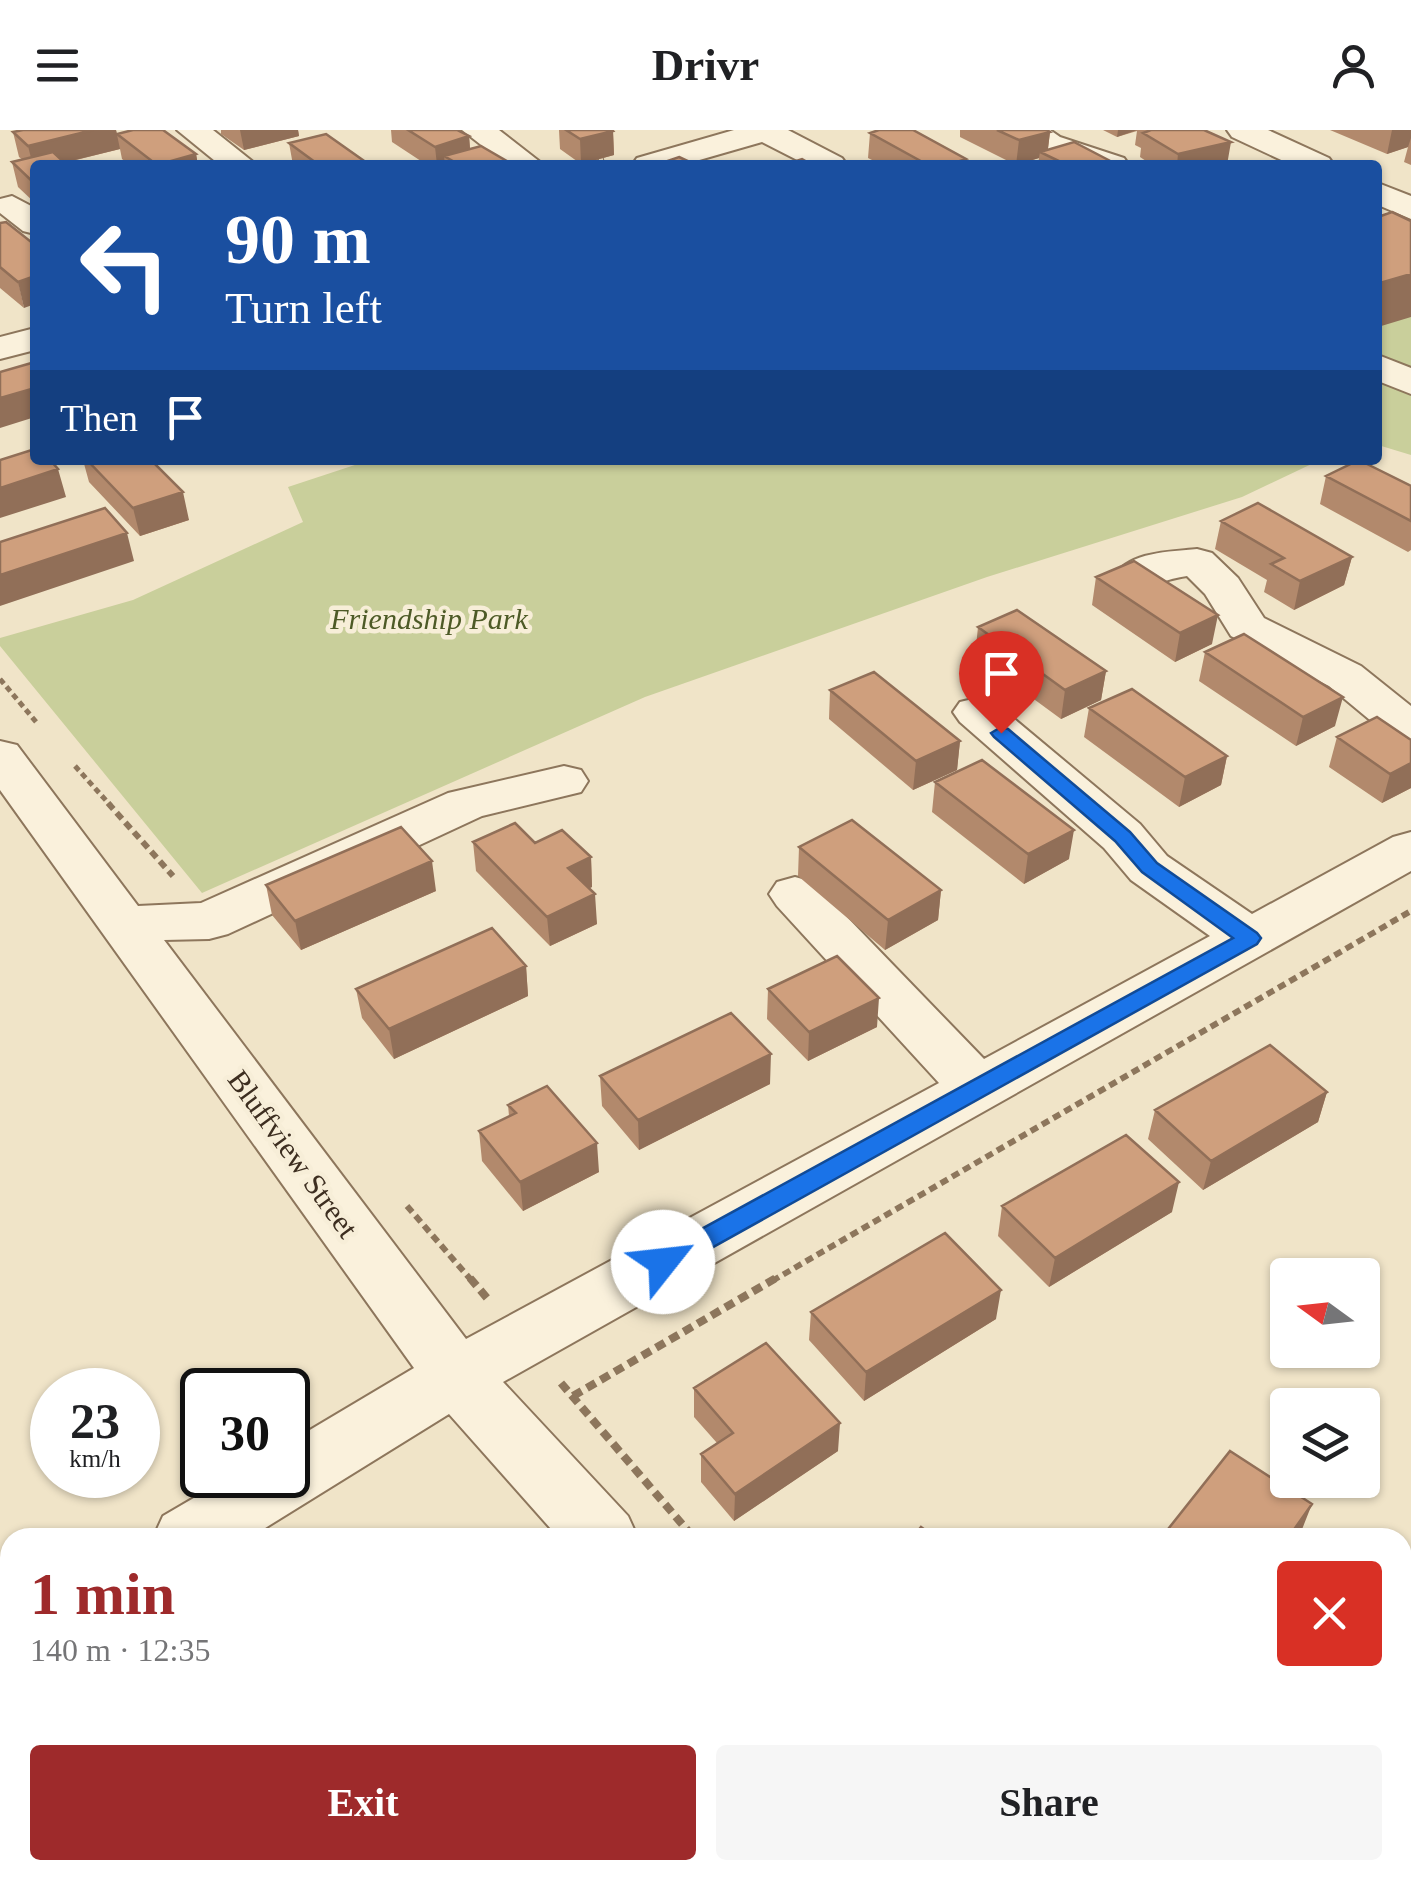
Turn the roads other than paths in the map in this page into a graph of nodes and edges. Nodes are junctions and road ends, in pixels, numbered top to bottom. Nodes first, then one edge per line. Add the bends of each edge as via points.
1 (193, 130) edge
2 (478, 130) edge
3 (766, 130) edge
4 (1030, 130) edge
5 (1243, 130) edge
6 (234, 160) edge
7 (521, 160) edge
8 (665, 160) edge
9 (823, 160) edge
10 (1098, 160) edge
11 (1307, 160) edge
12 (1382, 195) edge
13 (1411, 209) edge
14 (30, 339) edge
15 (0, 348) edge
16 (1382, 368) edge
17 (1411, 383) edge
18 (1411, 394) edge
19 (1382, 403) edge
20 (1135, 577) edge
21 (977, 712) dead end
22 (1411, 730) edge
23 (21, 743) edge
24 (564, 781) dead end
25 (1411, 849) edge
26 (794, 894) dead end
27 (124, 924) junction
28 (1250, 938) junction
29 (978, 1088) junction
30 (456, 1376) junction
31 (205, 1528) edge
32 (594, 1528) edge

1 - 6 street
2 - 7 street
3 - 8 street
3 - 9 street
4 - 10 street
5 - 11 street
12 - 13 street
14 - 15 street
16 - 17 street
18 - 19 street
20 - 22 street via 1155,567 1197,562 1223,587 1247,628 1345,676
21 - 28 street via 1122,836 1149,868
23 - 27 street, Bluffview Street
24 - 27 street via 466,804 209,921
25 - 28 street
26 - 29 street
27 - 30 street, Bluffview Street
28 - 29 street
29 - 30 street
30 - 31 street
30 - 32 street, Bluffview Street

